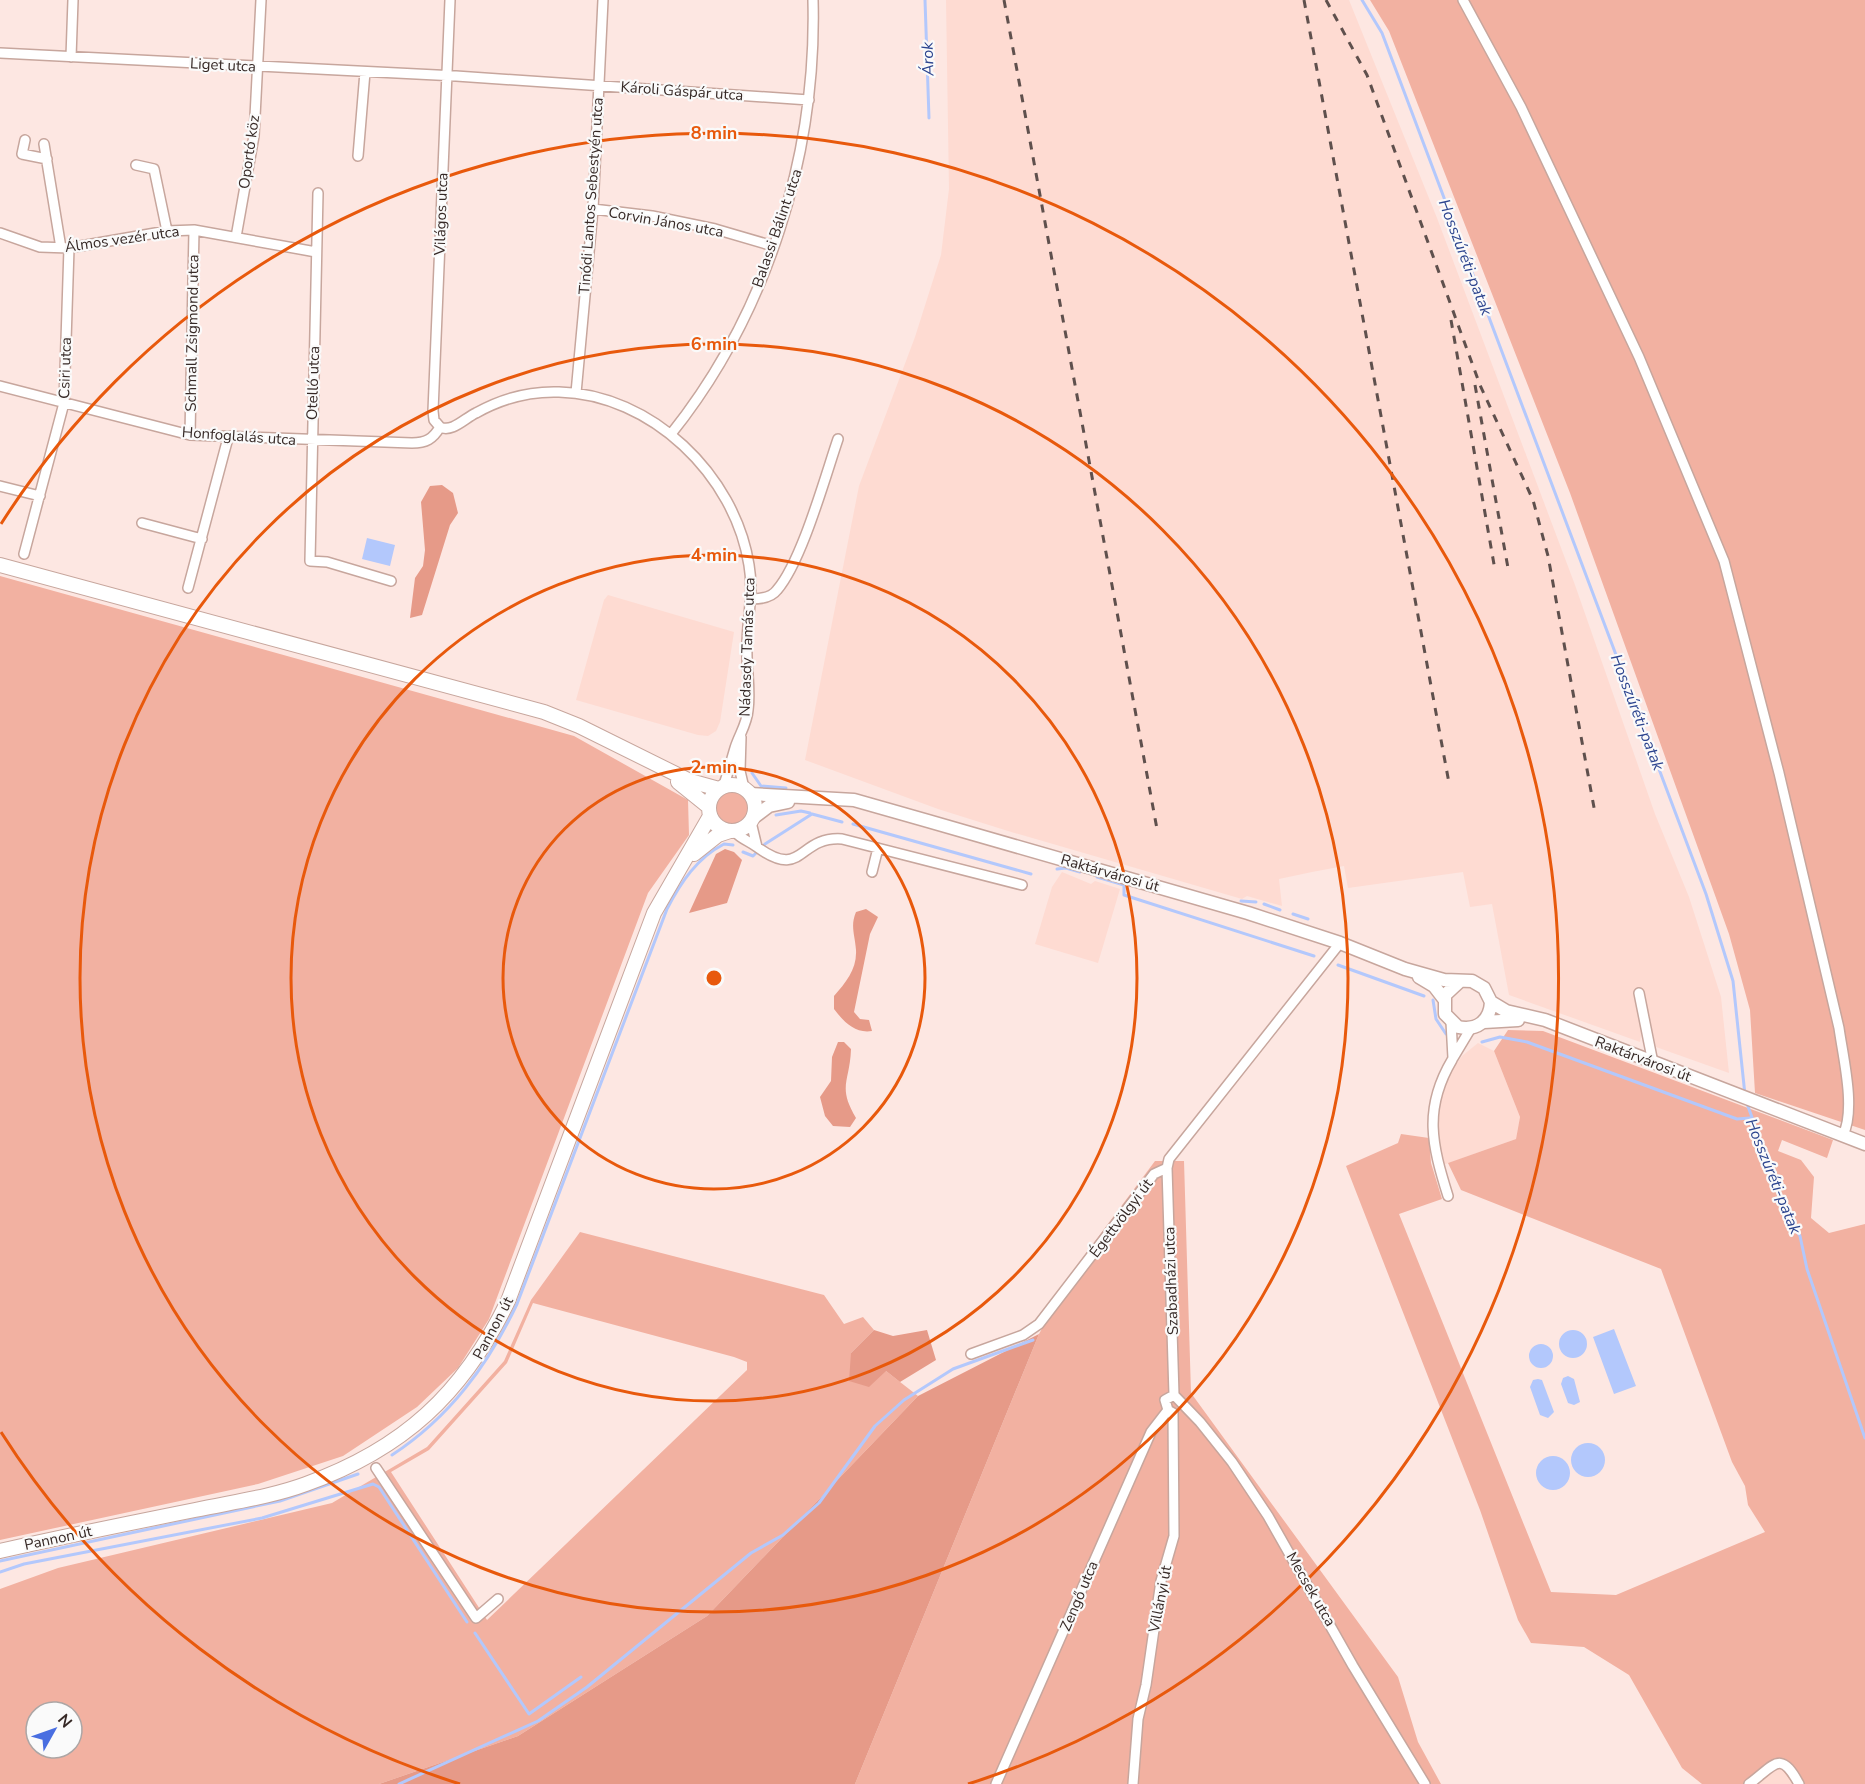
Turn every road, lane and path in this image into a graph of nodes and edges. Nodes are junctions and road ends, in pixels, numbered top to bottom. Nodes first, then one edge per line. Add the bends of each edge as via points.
1 (74, 0) edge
2 (261, 0) edge
3 (450, 0) edge
4 (603, 0) edge
5 (813, 0) edge
6 (1463, 0) edge
7 (0, 53) edge
8 (70, 57) junction
9 (258, 67) junction
10 (365, 72) junction
11 (447, 77) junction
12 (598, 84) junction
13 (810, 100) junction
14 (25, 140) dead end
15 (44, 144) dead end
16 (358, 156) dead end
17 (47, 159) junction
18 (136, 165) dead end
19 (318, 193) dead end
20 (593, 209) junction
21 (194, 230) junction
22 (167, 231) junction
23 (0, 233) edge
24 (236, 237) junction
25 (773, 246) junction
26 (65, 248) junction
27 (316, 252) junction
28 (0, 386) edge
29 (576, 393) junction
30 (64, 403) junction
31 (440, 427) junction
32 (672, 434) junction
33 (190, 435) junction
34 (228, 438) junction
35 (838, 439) dead end
36 (311, 440) junction
37 (0, 486) edge
38 (39, 496) junction
39 (142, 523) dead end
40 (202, 539) junction
41 (24, 554) dead end
42 (0, 565) edge
43 (391, 580) dead end
44 (188, 588) dead end
45 (752, 598) junction
46 (741, 737) junction
47 (631, 752) junction
48 (721, 788) junction
49 (747, 791) junction
50 (810, 797) junction
51 (710, 812) junction
52 (752, 820) junction
53 (732, 831) junction
54 (757, 847) junction
55 (878, 848) junction
56 (676, 872) junction
57 (872, 872) dead end
58 (1022, 885) dead end
59 (1340, 943) junction
60 (1405, 969) junction
61 (1458, 982) junction
62 (1639, 993) dead end
63 (1444, 999) junction
64 (1491, 1002) junction
65 (1451, 1022) junction
66 (1484, 1022) junction
67 (1555, 1025) junction
68 (1471, 1028) junction
69 (1452, 1060) dead end
70 (1653, 1063) junction
71 (1843, 1135) junction
72 (1865, 1144) edge
73 (1167, 1168) junction
74 (1448, 1196) dead end
75 (971, 1354) dead end
76 (1174, 1395) junction
77 (1182, 1404) junction
78 (1170, 1412) junction
79 (376, 1468) dead end
80 (0, 1551) edge
81 (498, 1599) dead end
82 (996, 1784) edge
83 (1133, 1784) edge
84 (1425, 1784) edge
85 (1749, 1784) edge
86 (1799, 1784) edge

1 - 8 street
2 - 9 street, Oportó köz
3 - 11 street, Világos utca
4 - 12 street, Tinódi Lantos Sebestyén utca
5 - 13 street, Balassi Bálint utca
6 - 71 street via 1521,107 1639,357 1730,576 1839,1028 1848,1104 1848,1123
7 - 8 street, Liget utca
8 - 9 street, Liget utca
9 - 10 street, Liget utca
9 - 24 street, Oportó köz via 254,136
10 - 11 street, Liget utca
10 - 16 street
11 - 12 street, Károli Gáspár utca
11 - 31 street, Világos utca via 433,411
12 - 13 street, Károli Gáspár utca
12 - 20 street, Tinódi Lantos Sebestyén utca
13 - 25 street, Balassi Bálint utca via 798,168
14 - 17 street via 22,154
15 - 17 street, Csiri utca
17 - 26 street, Csiri utca
18 - 22 street via 154,169
19 - 27 street, Otelló utca
20 - 25 street, Corvin János utca via 652,216
20 - 29 street, Tinódi Lantos Sebestyén utca
21 - 22 street, Álmos vezér utca
21 - 24 street, Álmos vezér utca
21 - 33 street, Schmall Zsigmond utca
22 - 26 street, Álmos vezér utca
23 - 26 street, Álmos vezér utca via 40,247
24 - 27 street, Álmos vezér utca
25 - 32 street, Balassi Bálint utca via 742,323
26 - 30 street, Csiri utca
27 - 36 street, Otelló utca
28 - 30 street, Honfoglalás utca
29 - 31 street, Nádasdy Tamás utca via 549,392 514,398 489,406 450,428
29 - 32 street, Nádasdy Tamás utca via 628,407
30 - 33 street, Honfoglalás utca
30 - 38 street, Csiri utca
31 - 36 street, Honfoglalás utca via 423,443
32 - 45 street, Nádasdy Tamás utca via 710,478 732,513 748,557
33 - 34 street, Honfoglalás utca
34 - 36 street, Honfoglalás utca
34 - 40 street
35 - 45 street via 787,573 770,597
36 - 43 street, Otelló utca via 310,561
37 - 38 street
38 - 41 street, Csiri utca
39 - 40 street
40 - 44 street
42 - 47 main road via 544,712
45 - 46 street, Nádasdy Tamás utca via 747,639 748,712
46 - 48 street, Nádasdy Tamás utca
46 - 49 street, Nádasdy Tamás utca via 740,771
47 - 48 main road, Raktárvárosi út via 698,784
47 - 51 main road via 688,789
48 - 49 main road, Raktárvárosi út via 734,785
48 - 51 main road via 712,797
49 - 50 street, Raktárvárosi út
49 - 52 main road via 755,803
50 - 52 street, Raktárvárosi út via 769,806
50 - 59 street, Raktárvárosi út via 854,800
51 - 53 main road via 718,826
51 - 56 main road, Pannon út
52 - 53 main road, Raktárvárosi út
52 - 54 street
53 - 54 street
53 - 56 main road, Pannon út via 705,844
54 - 55 street via 782,861 796,858 827,839
55 - 57 street
55 - 58 street
56 - 80 main road, Pannon út via 654,913 508,1301 489,1340 439,1403 369,1457 303,1485
59 - 60 street, Raktárvárosi út
59 - 73 street, Égettvölgyi út via 1175,1149
60 - 61 street, Raktárvárosi út
60 - 63 street, Raktárvárosi út via 1430,982
61 - 63 street
61 - 64 street, Raktárvárosi út via 1481,985
62 - 70 street
63 - 65 street, Raktárvárosi út
64 - 66 street
64 - 67 street, Raktárvárosi út via 1506,1011
65 - 68 street
65 - 68 street via 1453,1058
66 - 67 street, Raktárvárosi út via 1506,1019
66 - 68 street, Raktárvárosi út
67 - 70 street, Raktárvárosi út
69 - 74 street via 1438,1084 1432,1125
70 - 71 street, Raktárvárosi út
71 - 72 street, Raktárvárosi út
73 - 75 street, Égettvölgyi út via 1154,1174 1040,1324 1023,1335
73 - 76 street, Szabadházi utca
76 - 77 street, Mecsek utca
76 - 78 street via 1165,1400
77 - 78 street
77 - 84 street, Mecsek utca via 1225,1454 1268,1516
78 - 82 street, Zengő utca via 1147,1442
78 - 83 street, Villányi út via 1174,1536 1161,1581 1138,1719
79 - 81 street via 476,1618
85 - 86 street via 1777,1763 1789,1766

